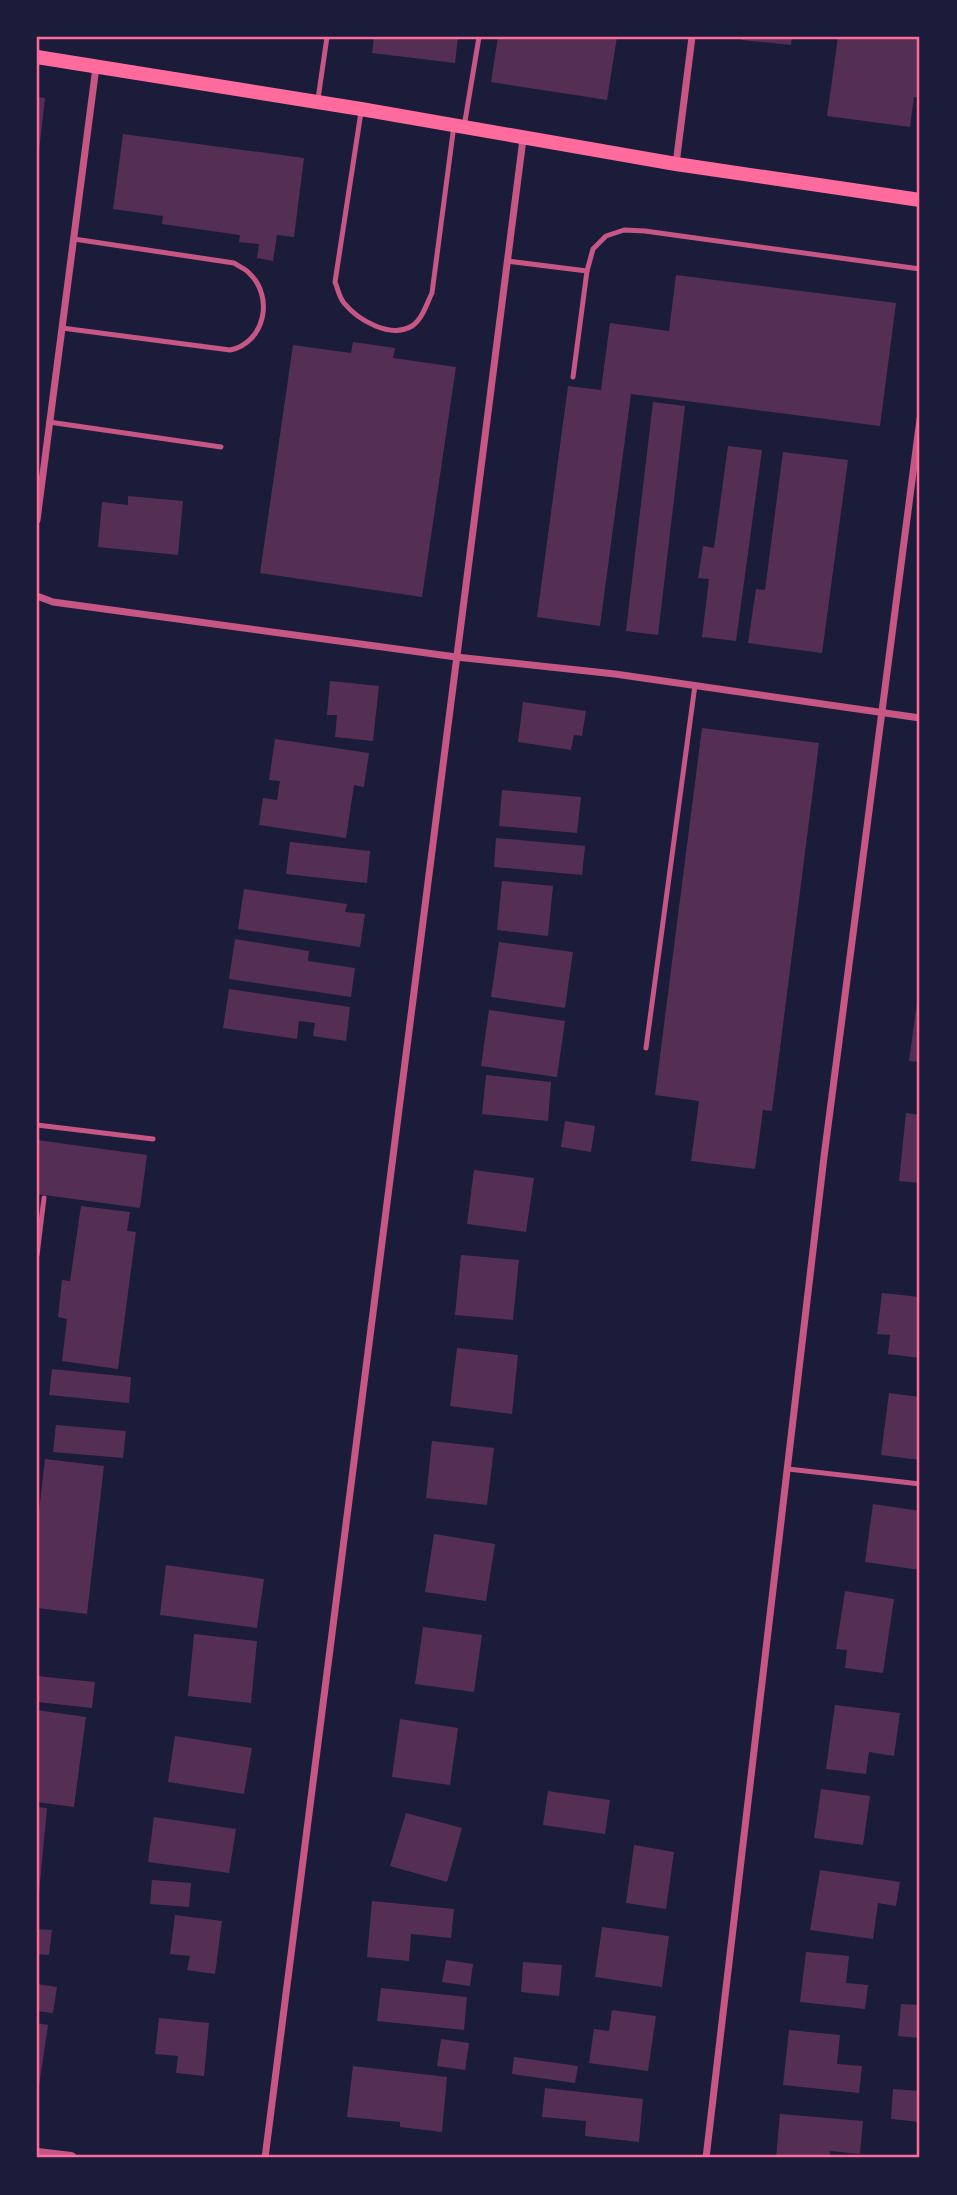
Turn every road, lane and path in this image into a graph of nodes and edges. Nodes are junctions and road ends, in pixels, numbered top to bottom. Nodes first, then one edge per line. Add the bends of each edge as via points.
1 (327, 37) edge
2 (479, 37) edge
3 (692, 37) edge
4 (37, 57) edge
5 (97, 66) junction
6 (318, 102) junction
7 (361, 109) junction
8 (459, 126) junction
9 (523, 139) junction
10 (676, 164) junction
11 (920, 200) edge
12 (74, 239) junction
13 (507, 261) junction
14 (920, 269) edge
15 (587, 271) junction
16 (62, 328) junction
17 (573, 377) dead end
18 (920, 419) edge
19 (49, 422) junction
20 (221, 447) dead end
21 (37, 520) edge
22 (37, 596) edge
23 (456, 657) junction
24 (695, 685) junction
25 (881, 713) junction
26 (920, 718) edge
27 (646, 1048) dead end
28 (37, 1125) edge
29 (153, 1139) dead end
30 (44, 1198) dead end
31 (37, 1255) edge
32 (788, 1469) junction
33 (920, 1484) edge
34 (37, 2154) edge
35 (71, 2158) edge
36 (265, 2158) edge
37 (706, 2158) edge

1 - 6 lane
2 - 8 lane
3 - 10 street
4 - 5 main road
5 - 6 main road
5 - 12 street
6 - 7 main road
7 - 8 main road
7 - 8 lane via 335,282 342,301 360,319 382,328 413,325 432,293
8 - 9 main road
9 - 10 main road
9 - 13 street
10 - 11 main road
12 - 16 street
12 - 16 lane via 234,263 256,282 264,310 253,338 230,350
13 - 15 lane
13 - 23 street
14 - 15 lane via 624,230 606,236 593,250
15 - 17 lane
16 - 19 street
18 - 25 street
19 - 20 lane
19 - 21 street
22 - 23 street via 53,602
23 - 24 street
23 - 36 street
24 - 25 street
24 - 27 lane
25 - 26 street
25 - 32 street
28 - 29 lane
30 - 31 lane
32 - 33 lane
32 - 37 street
34 - 35 street

